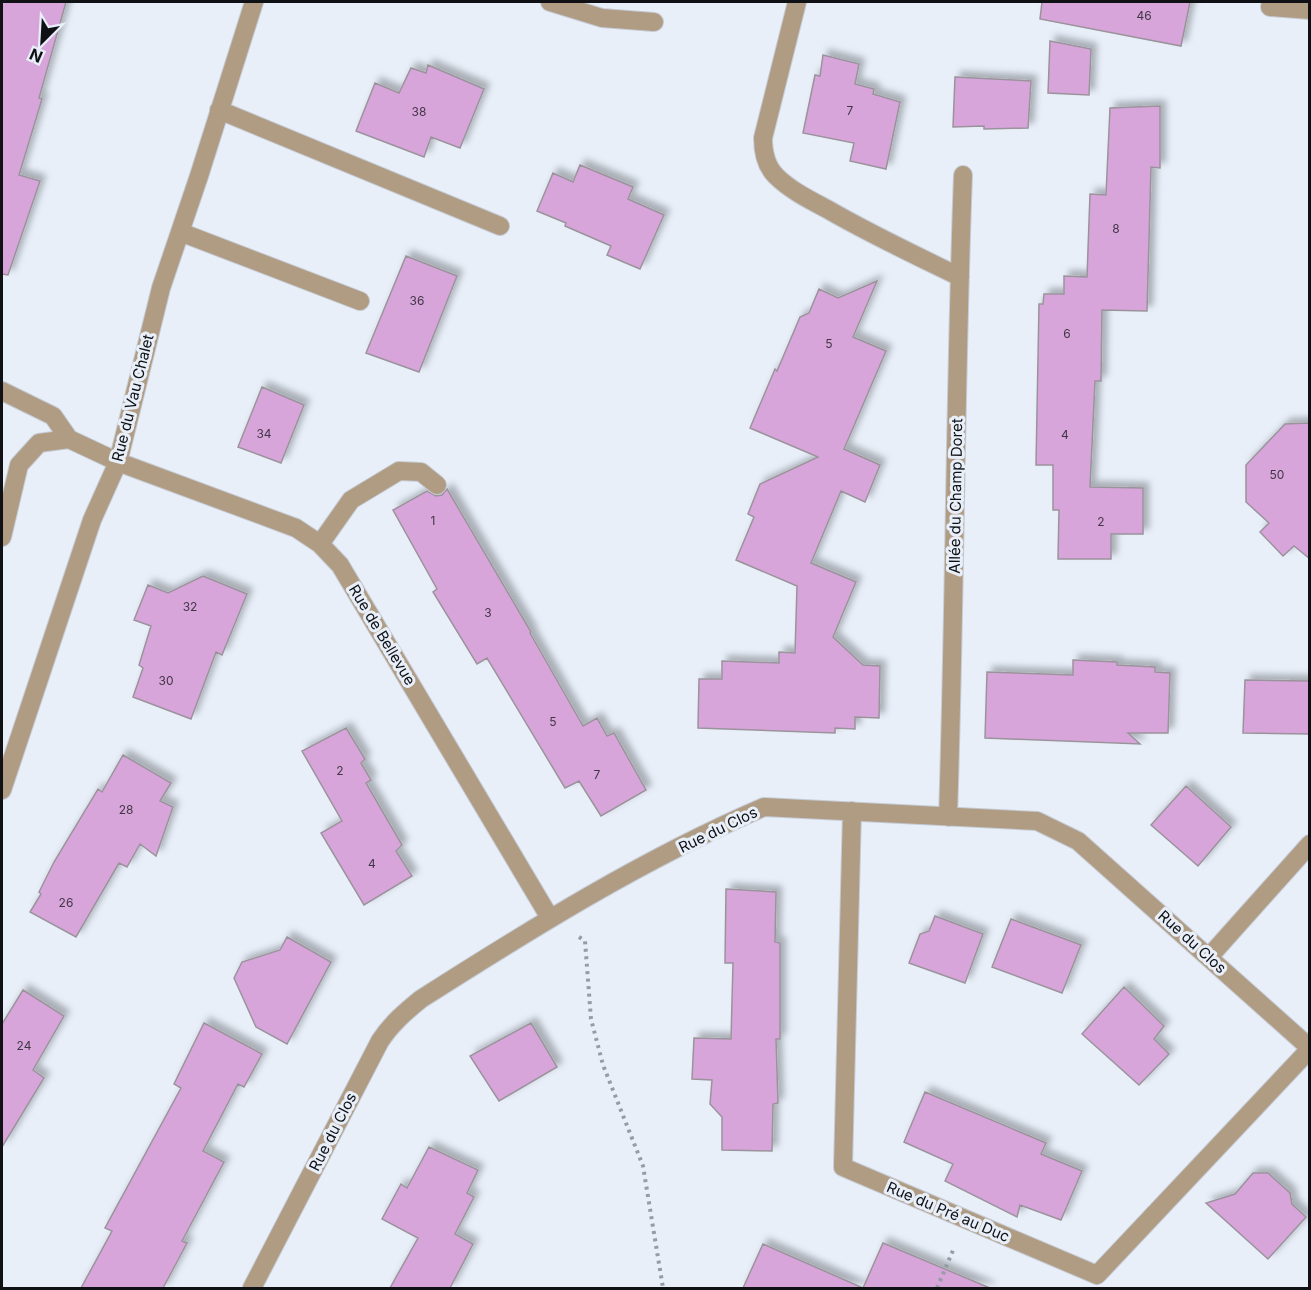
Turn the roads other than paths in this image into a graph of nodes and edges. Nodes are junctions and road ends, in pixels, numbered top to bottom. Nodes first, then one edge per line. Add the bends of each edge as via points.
1 (254, 2) edge
2 (550, 2) edge
3 (797, 2) edge
4 (1271, 2) edge
5 (1310, 10) edge
6 (654, 22) dead end
7 (219, 110) junction
8 (963, 175) dead end
9 (500, 226) dead end
10 (180, 232) junction
11 (960, 277) junction
12 (360, 301) dead end
13 (2, 391) edge
14 (69, 439) junction
15 (118, 462) junction
16 (437, 485) dead end
17 (2, 537) edge
18 (320, 544) junction
19 (2, 790) edge
20 (852, 811) junction
21 (948, 816) junction
22 (1310, 844) edge
23 (550, 918) junction
24 (1209, 957) junction
25 (1310, 1049) edge
26 (252, 1288) edge

1 - 7 street, Rue du Vau Chalet
2 - 6 street via 602,18
3 - 11 street via 763,138 768,166 810,200
4 - 5 street via 1270,8
7 - 9 street
7 - 10 street, Rue du Vau Chalet
8 - 11 street, Allée du Champ Doret
10 - 12 street
10 - 15 street, Rue du Vau Chalet via 161,288
11 - 21 street, Allée du Champ Doret
13 - 14 street via 53,416
14 - 15 street, Rue de Bellevue
14 - 17 street via 39,443 19,465
15 - 18 street, Rue de Bellevue via 296,528
15 - 19 street, Rue du Vau Chalet via 92,520
16 - 18 street via 421,472 399,471 351,500
18 - 23 street, Rue de Bellevue via 340,565
20 - 21 street, Rue du Clos
20 - 23 street, Rue du Clos via 764,807
20 - 25 street, Rue du Pré au Duc via 843,1167 1097,1275
21 - 24 street, Rue du Clos via 1037,821 1078,841
22 - 24 street
23 - 26 street, Rue du Clos via 421,999 389,1028
24 - 25 street, Rue du Clos

